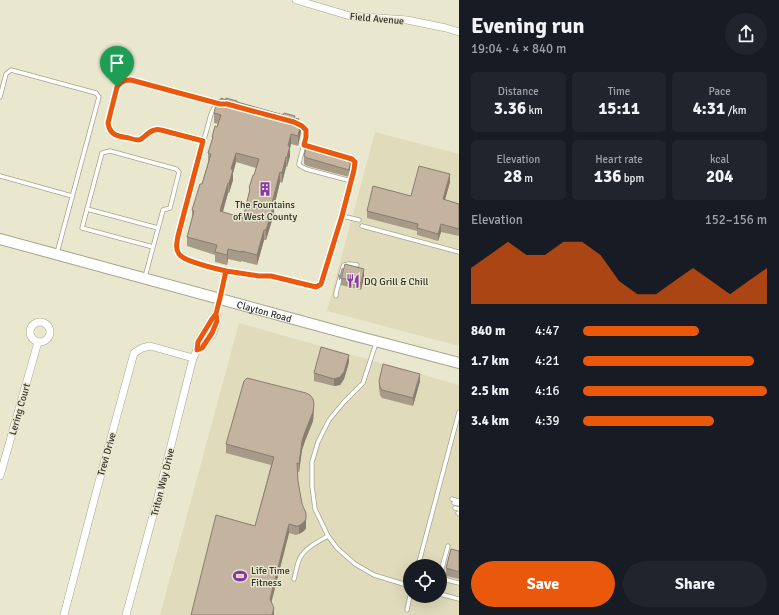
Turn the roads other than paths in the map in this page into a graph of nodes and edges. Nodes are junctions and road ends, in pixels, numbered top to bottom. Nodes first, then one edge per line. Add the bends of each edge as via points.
1 (296, 0) edge
2 (459, 32) edge
3 (0, 97) edge
4 (220, 104) junction
5 (227, 104) edge
6 (294, 122) edge
7 (203, 141) junction
8 (304, 145) junction
9 (0, 176) edge
10 (351, 182) junction
11 (72, 196) junction
12 (87, 209) junction
13 (342, 216) junction
14 (359, 220) dead end
15 (362, 226) dead end
16 (158, 228) junction
17 (0, 238) edge
18 (153, 247) junction
19 (459, 252) edge
20 (57, 254) junction
21 (357, 265) dead end
22 (226, 271) junction
23 (145, 278) junction
24 (336, 296) dead end
25 (220, 298) junction
26 (38, 342) dead end
27 (376, 342) junction
28 (193, 358) junction
29 (459, 363) edge
30 (458, 412) edge
31 (0, 476) edge
32 (459, 501) edge
33 (459, 504) edge
34 (328, 536) junction
35 (448, 546) dead end
36 (420, 559) edge
37 (294, 579) dead end
38 (459, 583) edge
39 (403, 584) edge
40 (447, 596) edge
41 (459, 599) edge
42 (408, 603) edge
43 (406, 610) dead end
44 (64, 615) edge
45 (126, 615) edge

1 - 2 street, Field Avenue via 350,16 407,20
3 - 11 lane via 6,74 11,70 96,93 99,97
4 - 5 lane
4 - 7 lane via 211,114
4 - 7 lane via 131,80 125,80 117,87 108,123 112,133 137,140 155,130 161,130
6 - 8 lane via 306,130
7 - 22 lane via 176,250 183,258
8 - 10 lane via 352,159 355,165
8 - 10 lane via 299,165
9 - 11 lane
10 - 13 lane
11 - 20 lane
12 - 16 lane
12 - 16 lane via 102,153 110,151 179,172 170,208 163,210
12 - 18 lane via 82,228
13 - 14 lane
13 - 22 lane via 321,284 316,287 271,276
15 - 19 lane
16 - 18 lane
17 - 20 main road, Clayton Road
18 - 23 lane
20 - 23 main road, Clayton Road
21 -> 24 lane via 344,265
22 - 25 lane
23 - 25 main road, Clayton Road
25 - 27 main road, Clayton Road
25 - 28 street, Triton Way Drive via 217,321 212,333
26 - 31 street, Lering Court
27 - 29 main road, Clayton Road
27 - 34 lane via 363,383 329,420 312,462 315,509
28 - 44 street, Trevi Drive via 150,346 134,353
28 - 45 street, Triton Way Drive
30 - 36 lane
32 - 33 lane via 453,501
34 - 37 lane via 300,557
34 - 39 lane via 355,564 374,575
35 - 38 lane via 442,576 443,579
40 - 41 lane
42 - 43 lane

